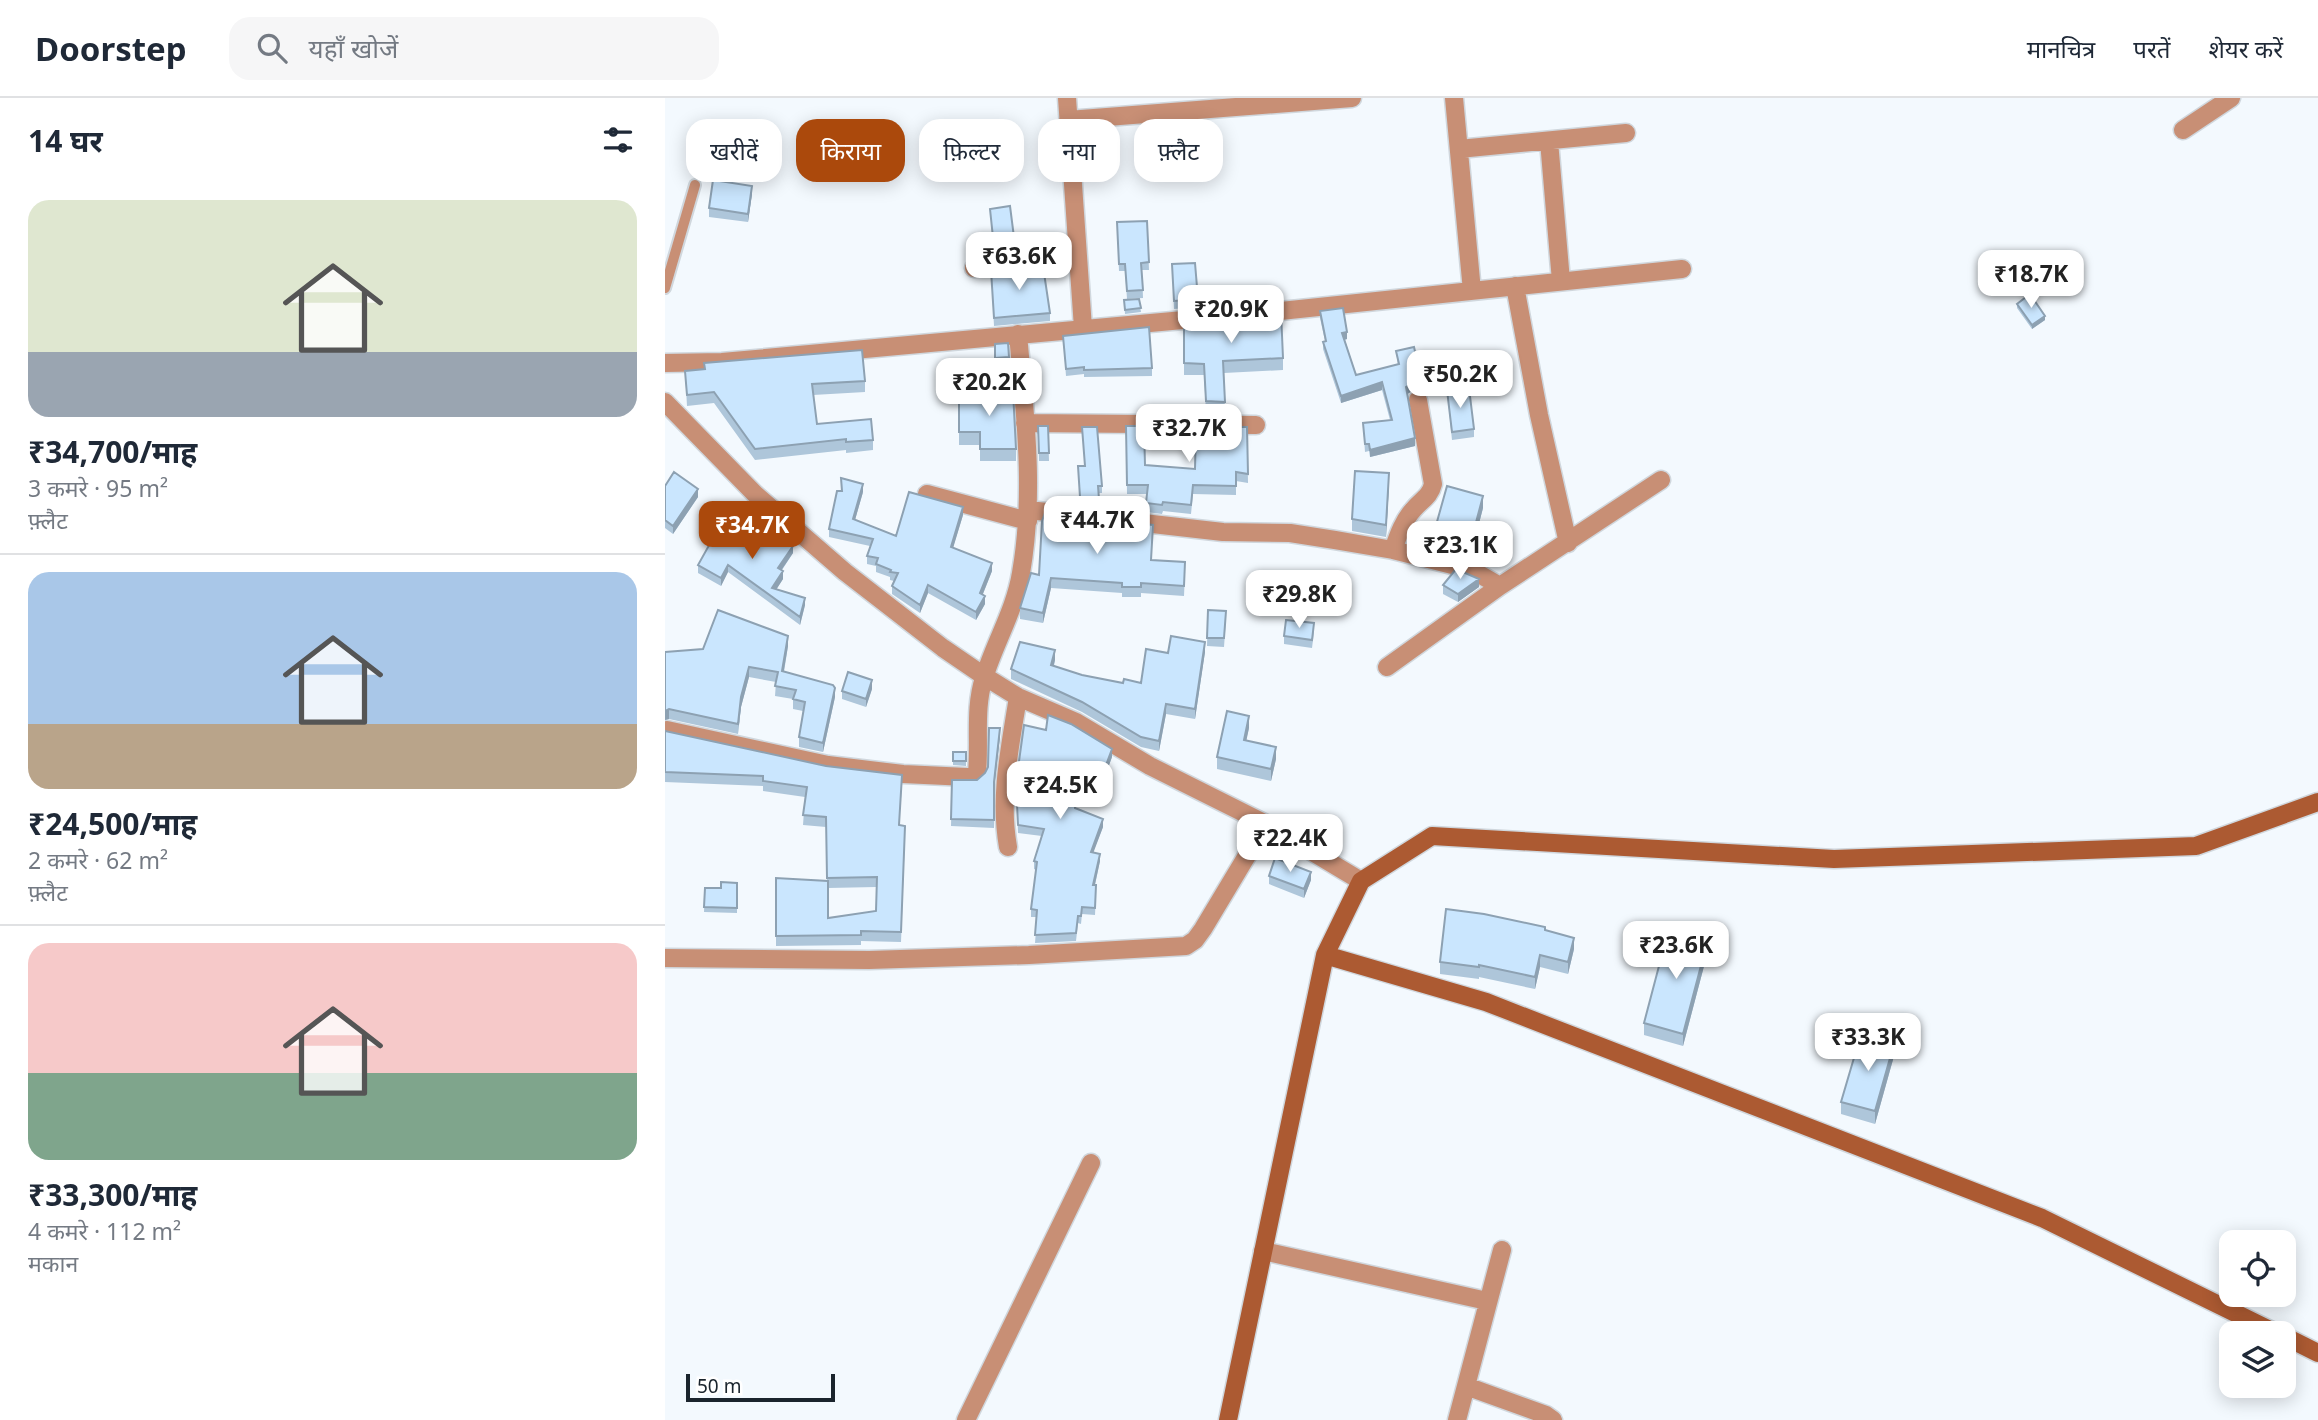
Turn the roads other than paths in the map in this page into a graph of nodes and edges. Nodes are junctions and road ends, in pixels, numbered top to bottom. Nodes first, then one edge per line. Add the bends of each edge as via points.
1 (1067, 98) edge
2 (1352, 98) edge
3 (1454, 98) edge
4 (2231, 98) edge
5 (1240, 102) edge
6 (1068, 119) edge
7 (1078, 119) edge
8 (2183, 130) dead end
9 (1626, 133) dead end
10 (1549, 141) junction
11 (1459, 149) junction
12 (1072, 182) edge
13 (695, 185) dead end
14 (1078, 259) junction
15 (974, 268) dead end
16 (1682, 269) dead end
17 (1561, 281) junction
18 (1515, 286) junction
19 (665, 288) edge
20 (1472, 291) junction
21 (1083, 328) junction
22 (1018, 334) junction
23 (665, 363) edge
24 (1418, 400) dead end
25 (665, 402) edge
26 (1025, 422) junction
27 (1257, 425) dead end
28 (1661, 480) dead end
29 (927, 494) edge
30 (1029, 515) junction
31 (1568, 543) junction
32 (1393, 550) junction
33 (1500, 586) junction
34 (1387, 667) dead end
35 (984, 676) junction
36 (1018, 697) junction
37 (667, 730) edge
38 (2318, 802) edge
39 (1266, 824) junction
40 (1008, 847) dead end
41 (1361, 881) junction
42 (1325, 955) junction
43 (665, 958) edge
44 (1091, 1163) dead end
45 (1502, 1250) dead end
46 (1263, 1251) junction
47 (1487, 1301) junction
48 (2252, 1321) edge
49 (2296, 1342) edge
50 (2318, 1353) edge
51 (1466, 1386) junction
52 (966, 1420) edge
53 (1228, 1420) edge
54 (1457, 1420) edge
55 (1553, 1420) edge

1 - 6 street
2 - 5 street
3 - 11 street
4 - 8 street
5 - 7 street
9 - 10 street
10 - 11 street
10 - 17 street
11 - 20 street
12 - 14 street
13 - 19 lane
14 - 15 street
14 - 21 street
16 - 17 street
17 - 18 street
18 - 20 street
18 - 31 street
20 - 21 street
21 - 22 street
22 - 23 street via 722,362
22 - 26 street
24 - 32 street via 1433,484 1399,531
25 - 35 street via 755,494 845,572
26 - 27 street
26 - 30 street
28 - 31 street
29 - 30 street
30 - 32 street via 1223,532 1290,533
30 - 35 street via 1021,575
31 - 33 street
32 - 33 street via 1472,570
33 - 34 street
35 - 36 street
35 - 37 street via 978,709 977,773 973,777 842,767
36 - 39 street via 1076,722 1150,766
36 - 40 street via 1003,806
38 - 41 street via 2196,846 1834,859 1432,836
39 - 41 street
39 - 43 street via 1203,929 1186,946 869,960
41 - 42 street
42 - 46 street
42 - 48 street via 1486,1002 2042,1217
44 - 52 street
45 - 47 street
46 - 47 street
46 - 53 street
47 - 51 street
49 - 50 street
51 - 54 street
51 - 55 street

